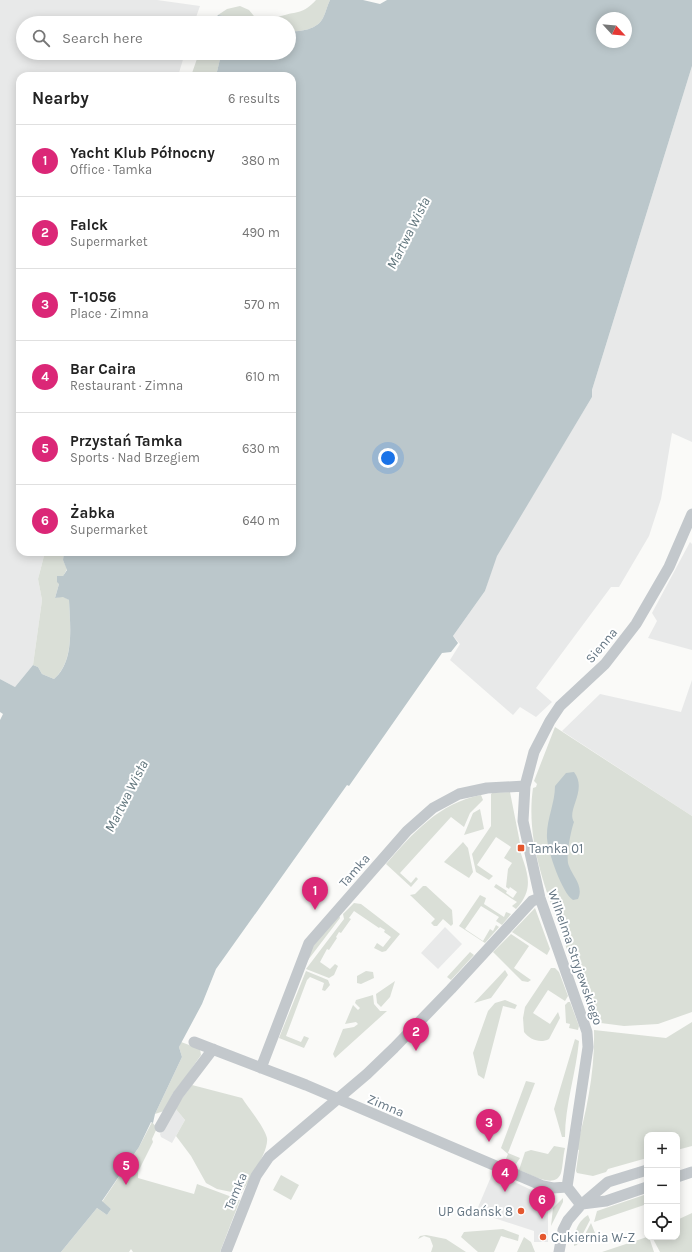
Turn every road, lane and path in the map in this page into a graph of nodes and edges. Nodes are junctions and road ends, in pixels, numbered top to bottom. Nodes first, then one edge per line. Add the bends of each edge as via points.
1 (692, 514) edge
2 (525, 786) junction
3 (540, 898) junction
4 (194, 1042) dead end
5 (213, 1049) junction
6 (261, 1068) junction
7 (338, 1099) junction
8 (160, 1127) dead end
9 (644, 1171) edge
10 (567, 1187) junction
11 (644, 1188) edge
12 (581, 1204) junction
13 (226, 1252) edge
14 (559, 1252) edge

1 - 2 street, Sienna via 669,567 636,624 605,664 560,706 550,721 534,752
2 - 3 street, Wilhelma Stryjewskiego via 523,821
2 - 6 street, Tamka via 486,788 459,794 433,808 407,831 309,944
3 - 7 street, Tamka via 532,901 394,1048
3 - 10 street, Wilhelma Stryjewskiego via 587,1032 588,1047
4 - 5 street, Zimna
5 - 6 street, Zimna
5 - 8 street via 178,1095
6 - 7 street, Zimna
7 - 10 street, Zimna via 543,1186
7 - 13 street, Tamka via 269,1157 256,1176
9 - 12 street via 608,1182
10 - 12 street
11 - 12 street via 606,1201
12 - 14 street via 563,1230

